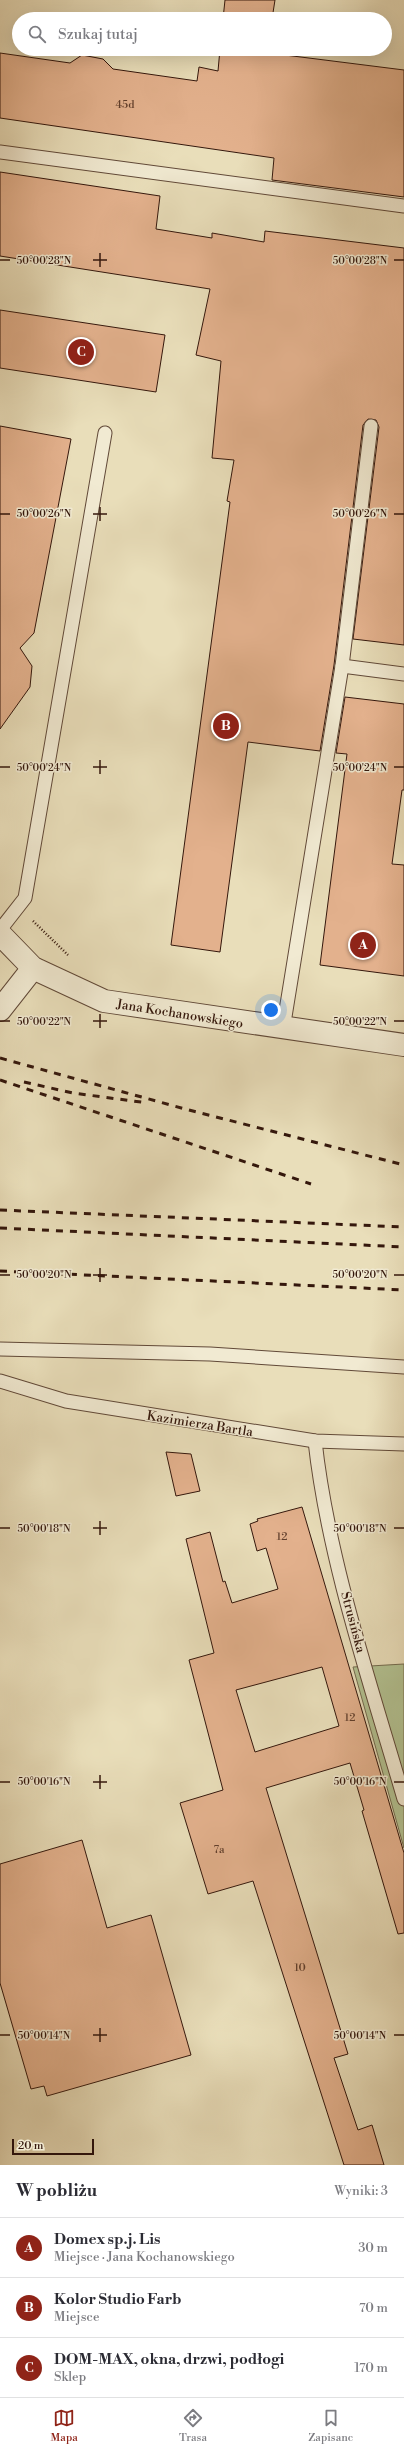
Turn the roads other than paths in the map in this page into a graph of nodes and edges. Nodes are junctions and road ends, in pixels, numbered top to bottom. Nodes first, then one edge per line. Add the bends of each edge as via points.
1 (0, 152) edge
2 (404, 206) edge
3 (371, 426) dead end
4 (105, 433) dead end
5 (342, 666) junction
6 (404, 674) edge
7 (0, 930) edge
8 (0, 934) edge
9 (33, 968) junction
10 (0, 1010) edge
11 (283, 1029) junction
12 (404, 1045) edge
13 (0, 1349) edge
14 (404, 1367) edge
15 (0, 1381) edge
16 (315, 1441) junction
17 (404, 1444) edge
18 (404, 1800) edge

1 - 2 lane
3 - 5 lane
4 - 7 lane via 25,898
5 - 6 lane
5 - 11 lane
8 - 9 street, Jana Kochanowskiego
9 - 10 street
9 - 11 street, Jana Kochanowskiego via 104,1000
11 - 12 street, Jana Kochanowskiego
13 - 14 lane via 210,1354
15 - 16 lane, Kazimierza Bartla via 66,1401
16 - 17 lane, Kazimierza Bartla
16 - 18 lane, Strusińska via 319,1480 348,1602

